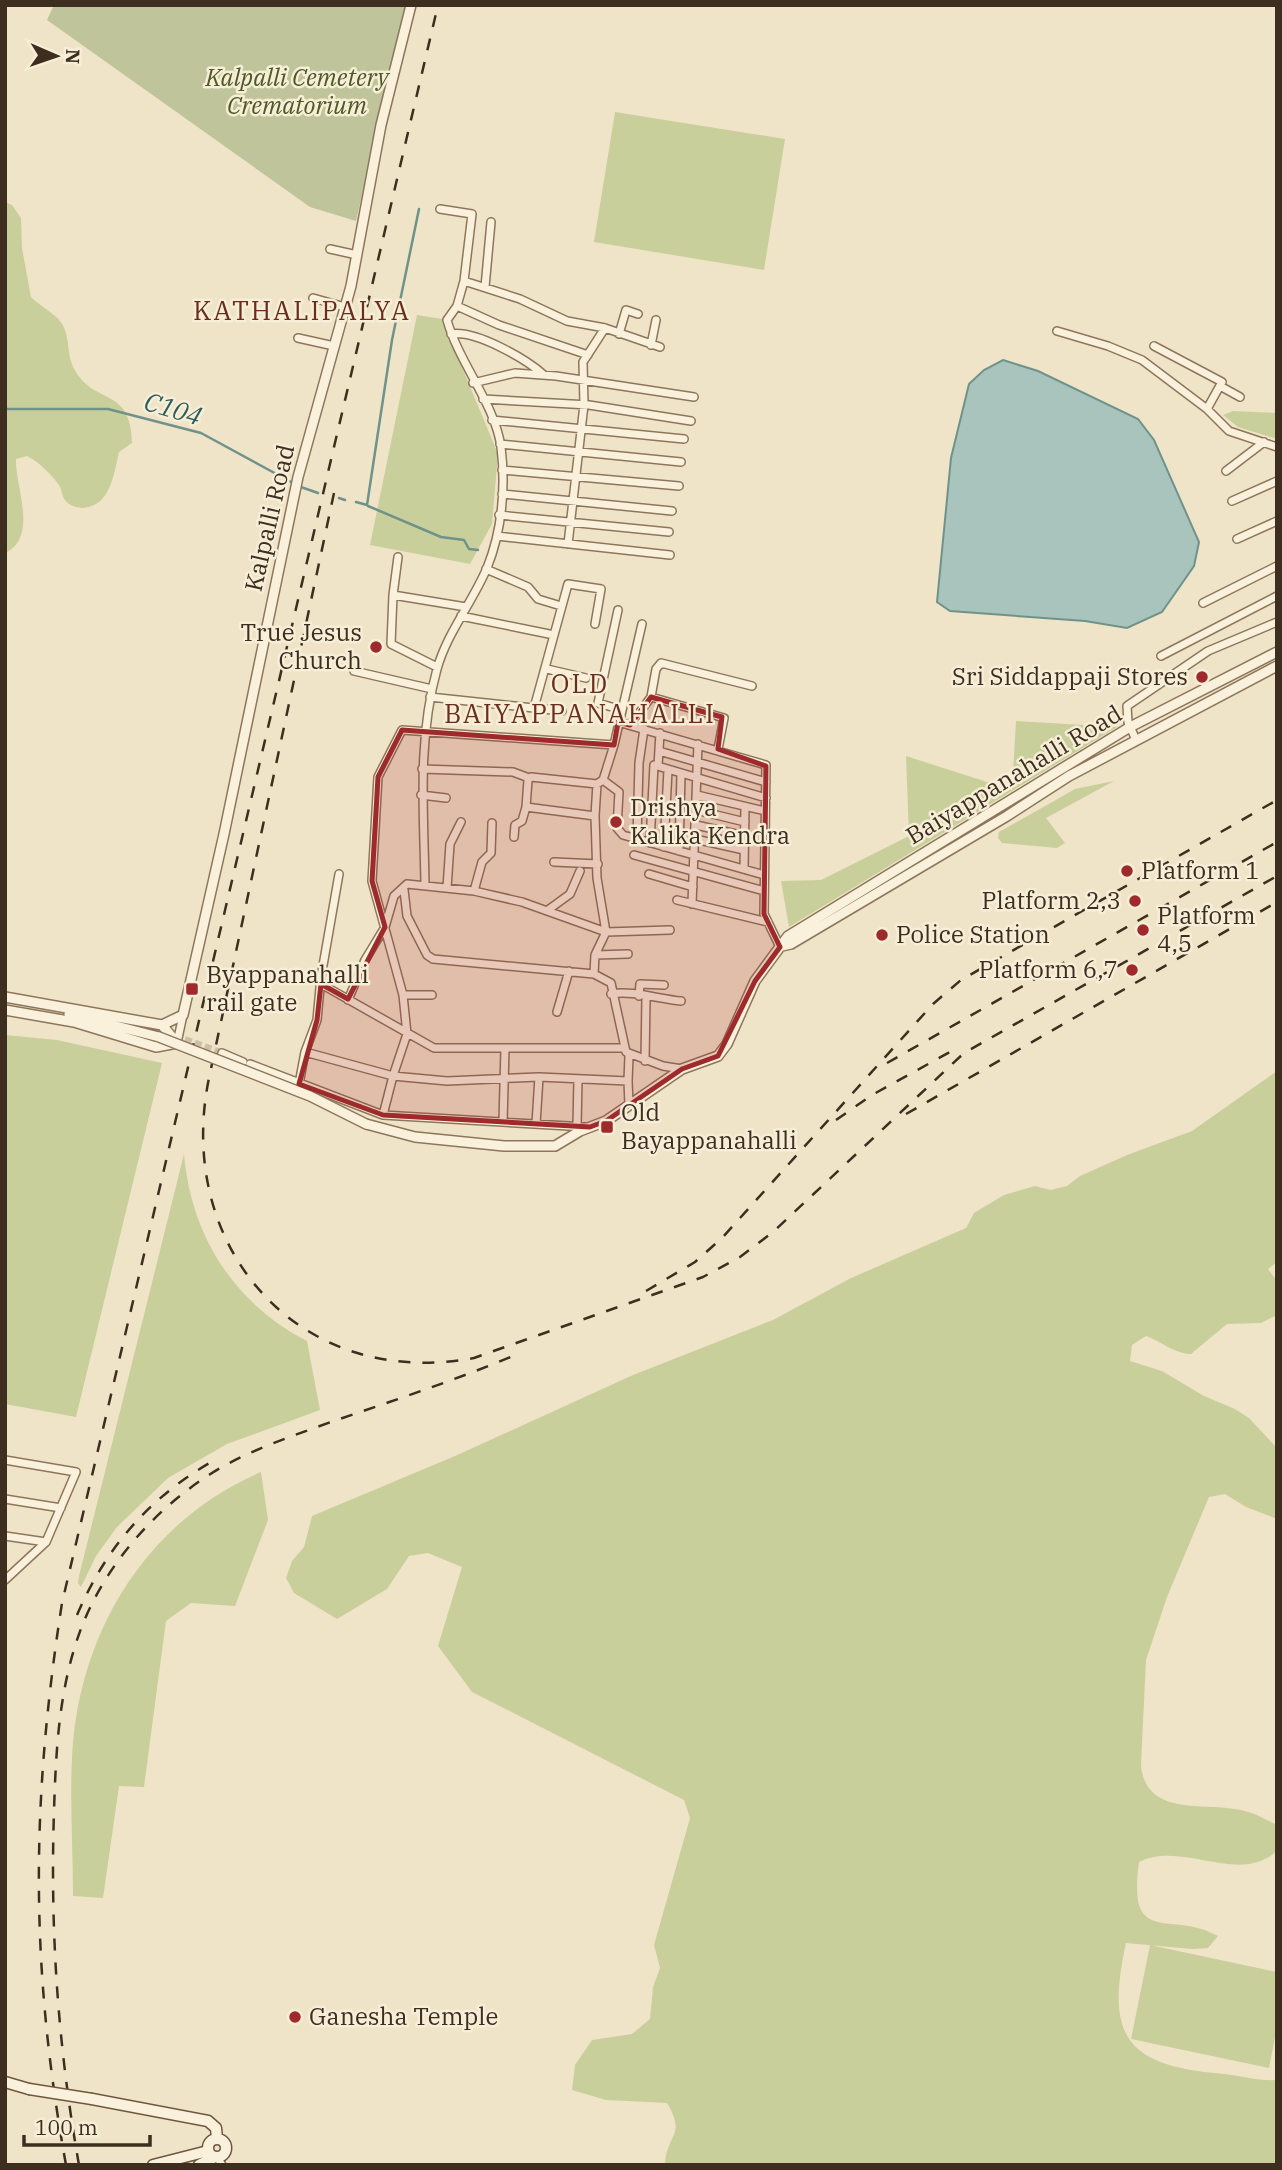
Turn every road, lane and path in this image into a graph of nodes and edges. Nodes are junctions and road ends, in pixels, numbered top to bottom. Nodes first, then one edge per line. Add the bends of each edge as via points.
1 (411, 5) edge
2 (440, 209) dead end
3 (491, 222) dead end
4 (330, 249) dead end
5 (357, 255) junction
6 (464, 281) junction
7 (485, 287) junction
8 (313, 298) dead end
9 (457, 306) junction
10 (345, 307) junction
11 (638, 314) dead end
12 (656, 320) dead end
13 (605, 328) junction
14 (1057, 331) dead end
15 (451, 334) junction
16 (619, 334) junction
17 (298, 338) dead end
18 (651, 345) junction
19 (334, 346) junction
20 (1154, 346) dead end
21 (660, 347) dead end
22 (588, 355) junction
23 (545, 376) junction
24 (585, 382) junction
25 (473, 383) junction
26 (1220, 386) junction
27 (694, 397) dead end
28 (1240, 397) dead end
29 (483, 399) junction
30 (584, 405) junction
31 (1207, 409) junction
32 (492, 420) junction
33 (691, 421) dead end
34 (583, 428) junction
35 (684, 439) dead end
36 (1264, 442) junction
37 (500, 444) junction
38 (1277, 447) edge
39 (580, 451) junction
40 (681, 462) dead end
41 (502, 470) junction
42 (1226, 471) dead end
43 (577, 474) junction
44 (1277, 481) edge
45 (679, 486) dead end
46 (502, 494) junction
47 (575, 501) junction
48 (1232, 501) dead end
49 (672, 511) dead end
50 (499, 515) junction
51 (572, 522) junction
52 (1277, 522) edge
53 (669, 532) dead end
54 (497, 536) junction
55 (1237, 539) dead end
56 (568, 544) junction
57 (670, 555) dead end
58 (398, 557) dead end
59 (1277, 566) edge
60 (486, 569) junction
61 (393, 595) junction
62 (1277, 596) edge
63 (1203, 603) dead end
64 (561, 606) junction
65 (466, 607) junction
66 (618, 610) dead end
67 (461, 616) junction
68 (1277, 622) edge
69 (595, 624) dead end
70 (642, 624) dead end
71 (554, 635) junction
72 (1277, 652) edge
73 (1161, 656) dead end
74 (1277, 666) edge
75 (438, 667) junction
76 (547, 669) junction
77 (354, 671) dead end
78 (586, 678) dead end
79 (752, 686) dead end
80 (431, 693) junction
81 (652, 697) junction
82 (534, 708) junction
83 (622, 710) junction
84 (562, 711) dead end
85 (618, 722) junction
86 (630, 725) junction
87 (1130, 727) junction
88 (645, 729) junction
89 (425, 730) junction
90 (660, 733) junction
91 (1136, 740) junction
92 (698, 744) junction
93 (614, 745) junction
94 (718, 750) junction
95 (659, 751) junction
96 (698, 764) junction
97 (658, 766) junction
98 (422, 769) junction
99 (668, 770) junction
100 (681, 774) junction
101 (529, 778) junction
102 (698, 778) junction
103 (600, 782) junction
104 (766, 782) junction
105 (421, 795) junction
106 (697, 795) junction
107 (446, 798) dead end
108 (766, 798) junction
109 (526, 807) junction
110 (746, 807) junction
111 (696, 810) junction
112 (765, 811) junction
113 (595, 816) junction
114 (461, 821) dead end
115 (745, 822) junction
116 (492, 823) dead end
117 (696, 825) junction
118 (514, 836) dead end
119 (745, 836) junction
120 (637, 839) junction
121 (695, 839) junction
122 (650, 843) junction
123 (664, 847) junction
124 (744, 849) junction
125 (679, 851) junction
126 (933, 851) junction
127 (634, 855) dead end
128 (694, 855) junction
129 (554, 862) dead end
130 (597, 864) junction
131 (744, 869) junction
132 (580, 871) dead end
133 (693, 871) junction
134 (340, 874) dead end
135 (649, 874) dead end
136 (764, 875) junction
137 (425, 886) junction
138 (693, 887) junction
139 (447, 888) junction
140 (404, 890) junction
141 (474, 891) junction
142 (764, 891) junction
143 (677, 900) dead end
144 (692, 904) junction
145 (548, 911) junction
146 (768, 922) junction
147 (385, 927) junction
148 (670, 930) dead end
149 (606, 932) junction
150 (781, 946) junction
151 (628, 954) dead end
152 (595, 955) junction
153 (569, 971) junction
154 (594, 974) junction
155 (321, 984) junction
156 (664, 985) dead end
157 (611, 994) junction
158 (403, 995) junction
159 (432, 995) dead end
160 (5, 997) edge
161 (642, 997) junction
162 (348, 999) junction
163 (681, 1001) dead end
164 (5, 1003) edge
165 (5, 1010) edge
166 (557, 1012) dead end
167 (183, 1015) junction
168 (162, 1025) junction
169 (407, 1034) junction
170 (174, 1038) junction
171 (505, 1048) junction
172 (624, 1048) junction
173 (305, 1052) junction
174 (222, 1053) tunnel mouth
175 (629, 1056) junction
176 (645, 1061) junction
177 (682, 1069) junction
178 (393, 1076) junction
179 (539, 1077) junction
180 (504, 1078) junction
181 (578, 1079) junction
182 (628, 1081) junction
183 (299, 1084) junction
184 (629, 1105) junction
185 (383, 1115) junction
186 (503, 1122) junction
187 (536, 1124) junction
188 (577, 1126) junction
189 (590, 1127) junction
190 (5, 1460) edge
191 (5, 1499) edge
192 (61, 1508) junction
193 (5, 1536) edge
194 (46, 1542) junction
195 (5, 1580) edge
196 (5, 2082) edge
197 (217, 2139) junction
198 (215, 2158) edge
199 (153, 2165) edge
200 (199, 2165) edge

1 - 5 street, Kalpalli Road
2 - 6 street via 472,214
3 - 7 street
4 - 5 street
5 - 10 street, Kalpalli Road
6 - 7 street
6 - 9 street
7 - 13 street via 567,321
8 - 10 street
9 - 15 street via 447,320
9 - 22 street
10 - 19 street, Kalpalli Road
11 - 16 street via 626,310
12 - 18 street
13 - 16 street
13 - 22 street
14 - 31 street via 1142,360
15 - 23 street via 470,335 517,356
15 - 25 street
16 - 18 street
17 - 19 street
18 - 21 street
19 - 167 street, Kalpalli Road via 296,484
20 - 26 street via 1222,382
22 - 24 street via 583,362
23 - 24 street
23 - 25 street via 516,373
24 - 27 street
24 - 30 street
25 - 29 street
26 - 28 street
26 - 31 street
29 - 30 street
29 - 32 street
30 - 33 street
30 - 34 street
31 - 36 street via 1229,431
32 - 34 street
32 - 37 street
34 - 35 street
34 - 39 street
36 - 38 street
36 - 42 street
37 - 39 street
37 - 41 street
39 - 40 street
39 - 43 street
41 - 43 street
41 - 46 street
43 - 45 street
43 - 47 street
44 - 48 street
46 - 47 street
46 - 50 street
47 - 49 street
47 - 51 street
50 - 51 street
50 - 54 street
51 - 53 street
51 - 56 street
52 - 55 street
54 - 56 street
54 - 60 street
56 - 57 street
58 - 61 street
59 - 63 street
60 - 64 street via 528,587 538,599
60 - 65 street
61 - 65 street
61 - 75 street via 391,644
62 - 73 street
64 - 69 street via 568,584 600,587
64 - 71 street
65 - 67 street
66 - 83 street via 598,700 600,705
67 - 71 street
67 - 75 street
68 - 87 street via 1208,651 1127,706
70 - 83 street
71 - 76 street
72 - 87 street, Baiyappanahalli Road
74 - 91 street, Baiyappanahalli Road
75 - 80 street
76 - 78 street
76 - 82 street
77 - 80 street
79 - 81 street via 661,663 657,664
80 - 82 street
80 - 89 street
81 - 86 street
81 - 94 street via 724,718
82 - 84 street
83 - 85 street
85 - 86 street
85 - 93 street
86 - 88 street
87 - 91 street
87 - 126 street, Baiyappanahalli Road
88 - 90 street
88 - 120 street via 639,763
89 - 93 street
89 - 98 street
89 - 147 street via 402,730 378,777 372,881
90 - 92 street
90 - 95 street
91 - 126 street, Baiyappanahalli Road via 1007,816
92 - 94 street
92 - 96 street
93 - 103 street
94 - 104 street via 764,764
95 - 96 street
95 - 97 street
96 - 102 street
96 - 104 street
97 - 99 street
97 - 122 street via 653,767
98 - 101 street via 513,772
98 - 105 street
99 - 100 street
99 - 123 street
100 - 102 street
100 - 125 street
101 - 103 street
101 - 109 street
102 - 106 street
102 - 108 street
103 - 113 street
103 - 120 street via 619,792 618,832
104 - 108 street
105 - 107 street
105 - 137 street
106 - 110 street
106 - 111 street
108 - 112 street
109 - 113 street
109 - 118 street
110 - 112 street
110 - 115 street
111 - 115 street
111 - 117 street
112 - 136 street
113 - 130 street
114 - 139 street via 450,844
115 - 119 street
116 - 141 street via 491,853 482,862
117 - 119 street
117 - 121 street
119 - 124 street
120 - 122 street
121 - 124 street
121 - 128 street
122 - 123 street
123 - 125 street
124 - 131 street
125 - 128 street
126 - 150 street, Baiyappanahalli Road via 791,944
127 - 133 street
128 - 131 street
128 - 133 street
129 - 130 street
130 - 149 street
131 - 136 street
132 - 145 street via 570,894
133 - 138 street
133 - 142 street
134 - 155 street
135 - 138 street
136 - 142 street
137 - 139 street
137 - 140 street via 407,884
138 - 144 street
139 - 141 street
140 - 147 street via 394,896
140 - 153 street via 407,916 433,959
141 - 145 street
142 - 146 street
143 - 144 street
144 - 146 street
145 - 149 street
146 - 150 street
147 - 158 street
147 - 162 street
148 - 149 street
149 - 152 street
150 - 177 street, Baiyappanahalli Road via 755,981 718,1056
151 - 152 street
152 - 154 street
153 - 154 street
153 - 166 street
154 - 157 street via 611,984
155 - 162 street
155 - 173 street via 317,1020
156 - 161 street via 640,984
157 - 161 street via 627,992
157 - 172 street
158 - 159 street
158 - 169 street
160 - 168 street
161 - 163 street
161 - 176 street
162 - 169 street
164 - 189 street, Baiyappanahalli Road, bridge via 159,1037 310,1096 366,1124 415,1137 555,1146
165 - 170 street via 156,1046
167 - 168 street
167 - 170 street, Kalpalli Road
168 - 170 street
169 - 171 street via 434,1048
169 - 178 street
171 - 172 street
171 - 180 street
172 - 175 street
173 - 178 street
173 - 183 street
174 - 183 street
175 - 176 street
175 - 182 street
176 - 177 street
177 - 184 street, Baiyappanahalli Road
178 - 180 street via 447,1081
178 - 185 street
179 - 180 street
179 - 181 street
179 - 187 street
180 - 186 street
181 - 182 street
181 - 188 street
182 - 184 street
183 - 185 street
184 - 189 street, Baiyappanahalli Road
185 - 186 street
186 - 187 street
187 - 188 street
188 - 189 street
190 - 192 street via 76,1472
191 - 192 street
192 - 194 street
193 - 194 street
194 - 195 street
196 - 197 main road, bridge via 208,2122 216,2128
197 - 198 main road via 209,2143
197 - 198 main road via 226,2149
198 - 199 main road
198 - 200 main road

